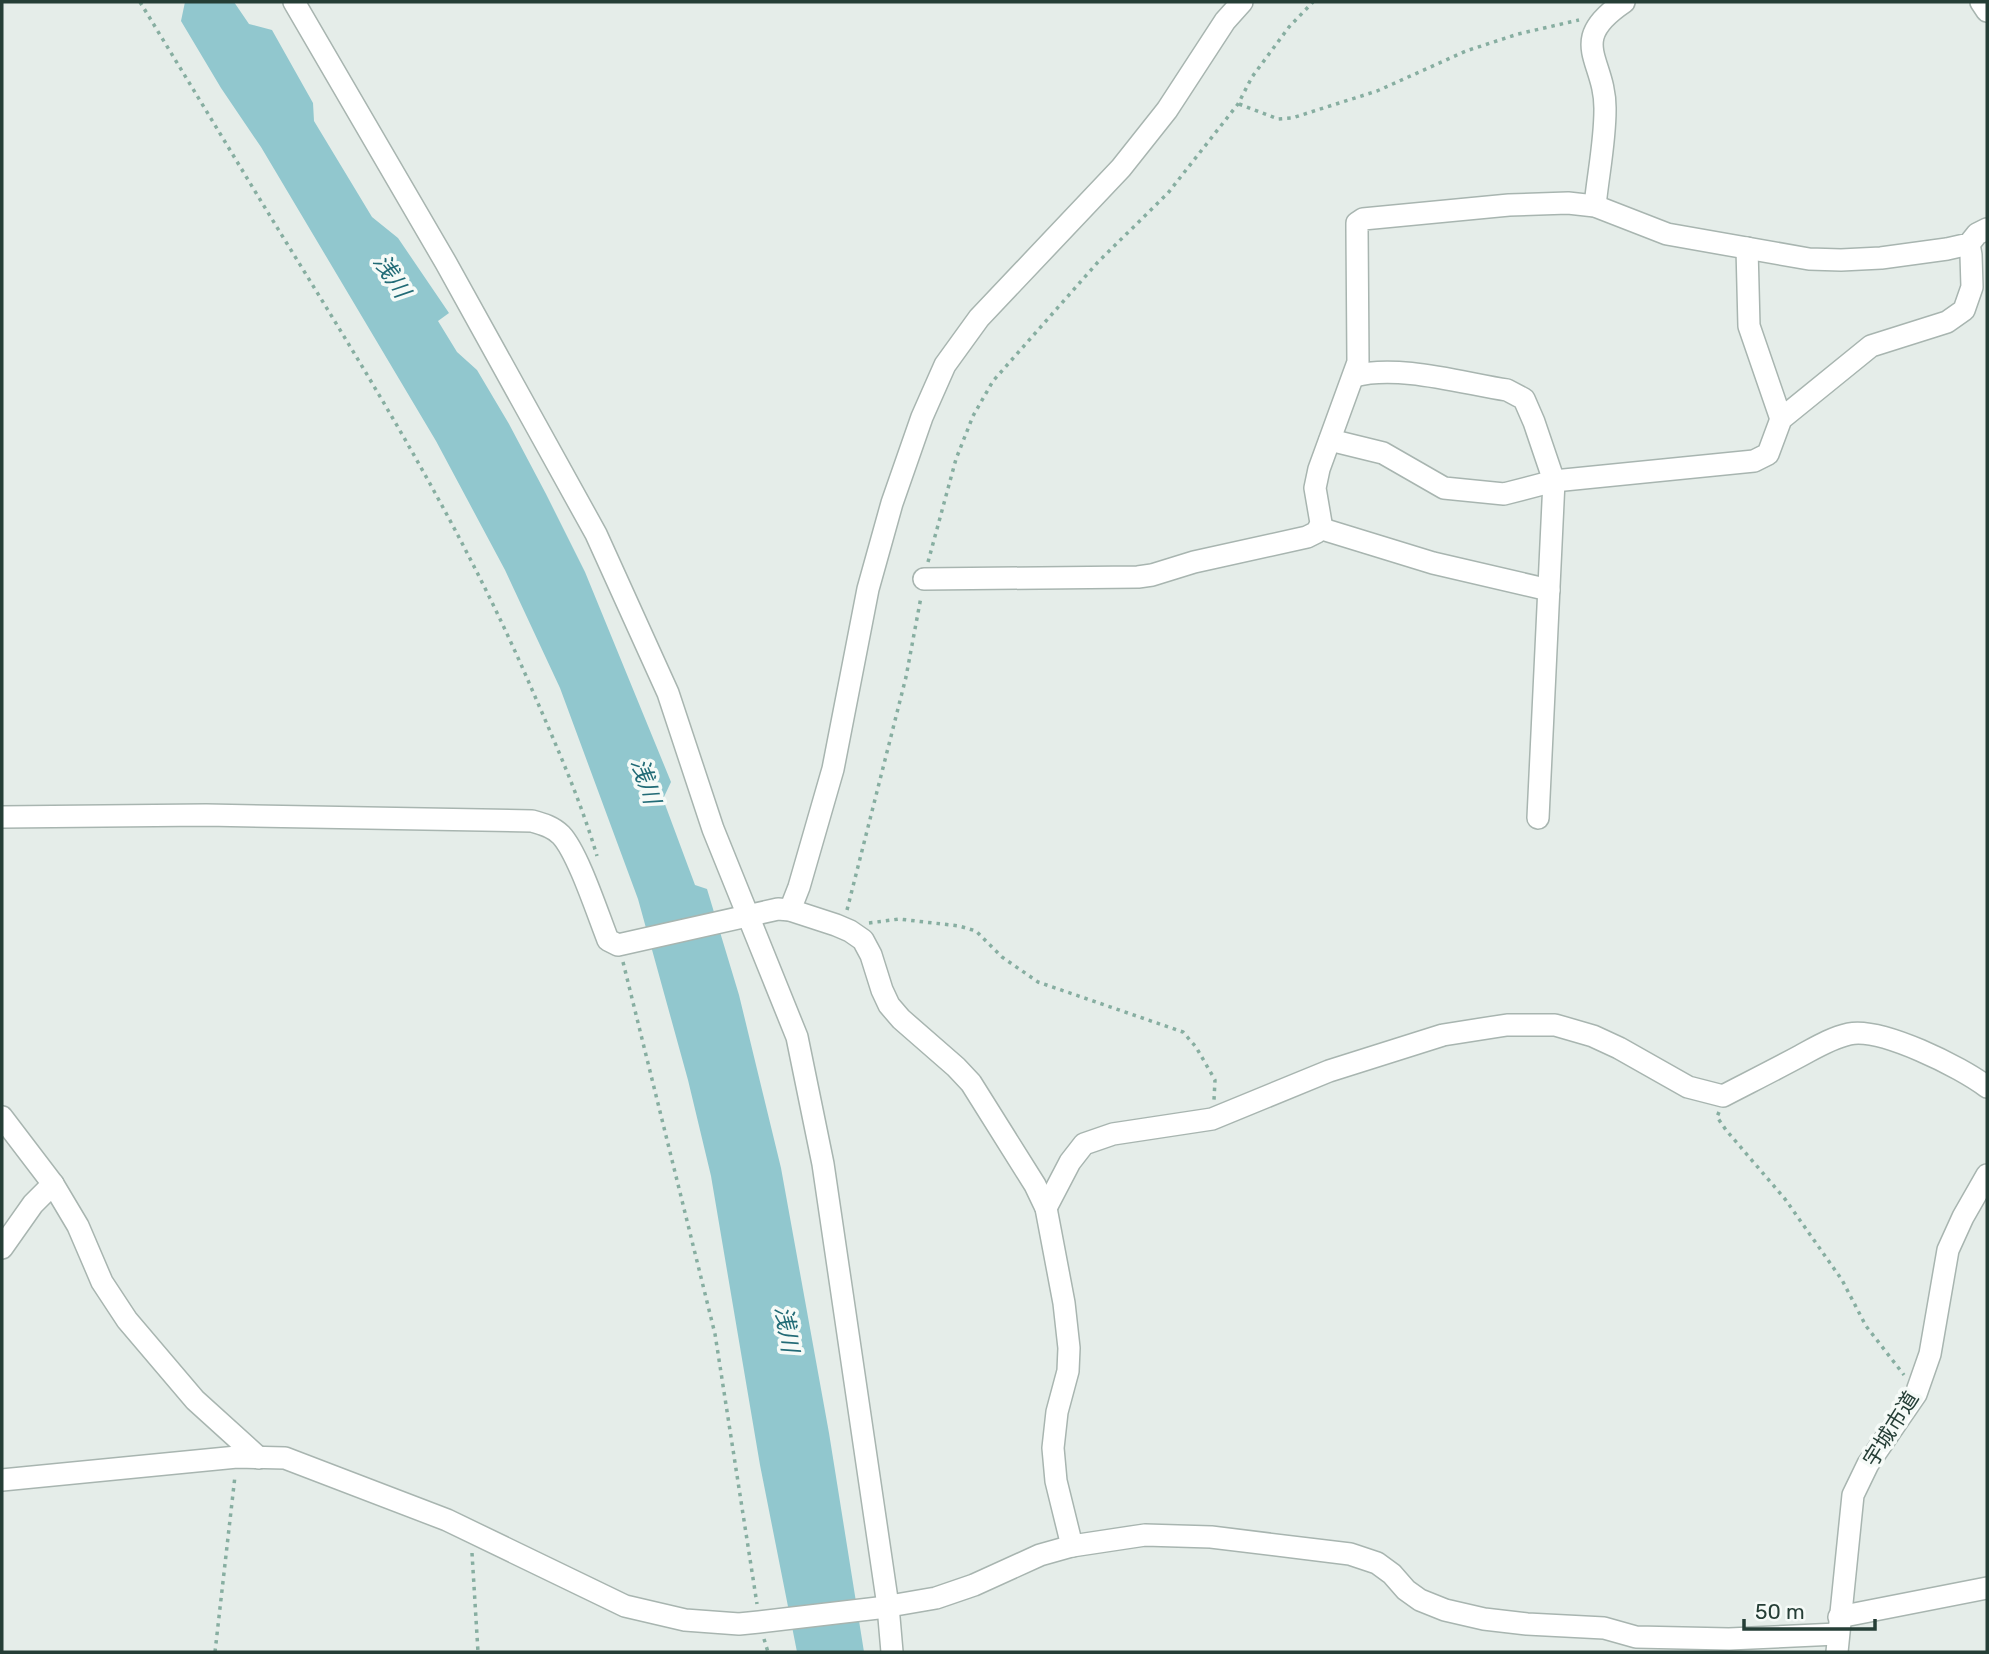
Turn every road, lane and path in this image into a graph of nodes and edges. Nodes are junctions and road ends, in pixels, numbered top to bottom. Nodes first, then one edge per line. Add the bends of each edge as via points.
1 (294, 2) edge
2 (1242, 2) edge
3 (1313, 2) edge
4 (1624, 2) edge
5 (1981, 2) edge
6 (1987, 11) edge
7 (1599, 22) junction
8 (1238, 104) junction
9 (1595, 206) junction
10 (1987, 229) edge
11 (1969, 244) junction
12 (1747, 248) junction
13 (1354, 376) junction
14 (1780, 419) junction
15 (1330, 440) junction
16 (1554, 481) junction
17 (1319, 528) junction
18 (924, 579) junction
19 (1549, 590) junction
20 (2, 817) edge
21 (1538, 818) dead end
22 (790, 910) junction
23 (744, 918) junction
24 (847, 929) junction
25 (1987, 1087) edge
26 (1723, 1096) junction
27 (1212, 1119) junction
28 (6, 1126) edge
29 (1987, 1175) edge
30 (53, 1184) junction
31 (1046, 1208) junction
32 (2, 1248) edge
33 (1916, 1394) junction
34 (237, 1457) junction
35 (259, 1458) junction
36 (2, 1480) edge
37 (471, 1533) junction
38 (1072, 1546) junction
39 (1987, 1588) edge
40 (883, 1607) junction
41 (1838, 1634) edge
42 (215, 1652) edge
43 (478, 1652) edge
44 (892, 1652) edge

1 - 23 street via 446,262 596,534 668,693
2 - 22 street via 1121,168 988,308 944,365 885,527 868,589 833,769
3 - 8 path via 1252,77
4 - 7 street
5 - 6 street
7 - 8 path via 1580,20 1518,34 1466,51 1377,91 1292,118 1279,119
7 - 9 street via 1592,40 1593,59 1605,110
8 - 18 path via 1168,194 1098,262 993,381 972,416 957,459
9 - 12 street via 1667,234
9 - 13 street via 1509,205 1375,216 1357,223 1358,362
10 - 11 street
11 - 12 street via 1841,260
11 - 14 street via 1972,287 1964,310 1947,322 1871,346
12 - 14 street via 1749,326
13 - 15 street
13 - 16 street via 1390,371 1507,390 1524,399
14 - 16 street via 1768,454 1754,461
15 - 16 street via 1383,453 1444,488 1504,494
15 - 17 street via 1315,488
16 - 19 street
17 - 18 street via 1307,537 1145,576
17 - 19 street via 1433,563
18 - 24 path
19 - 21 street
20 - 23 street via 532,821 548,825 562,836 608,940 618,945
22 - 23 street
22 - 24 street
23 - 40 street via 797,1037 822,1164
24 - 27 path via 898,919 976,931 1002,957 1038,982 1183,1032 1215,1080
24 - 31 street via 863,940 889,1005 971,1083
25 - 26 street via 1926,1052 1868,1033 1828,1042
26 - 27 street via 1688,1087 1592,1036 1555,1025 1507,1025 1443,1035 1329,1071
26 - 33 path via 1717,1117 1785,1199 1842,1280 1866,1326
27 - 31 street via 1113,1134 1084,1144
28 - 30 street
29 - 33 street, 宇城市道 via 1948,1250 1930,1354
30 - 32 street
30 - 35 street via 127,1320 195,1400
31 - 38 street via 1069,1348 1053,1448
33 - 41 street, 宇城市道 via 1853,1494
34 - 35 street
34 - 36 street
34 - 42 path
35 - 37 street via 285,1458
37 - 40 street via 625,1605 685,1620 739,1624
37 - 43 path
38 - 40 street via 1040,1555 974,1586
38 - 41 street via 1145,1535 1211,1537 1350,1554 1377,1563 1420,1600 1445,1610 1527,1625 1604,1628 1636,1637
39 - 41 street
40 - 44 street

